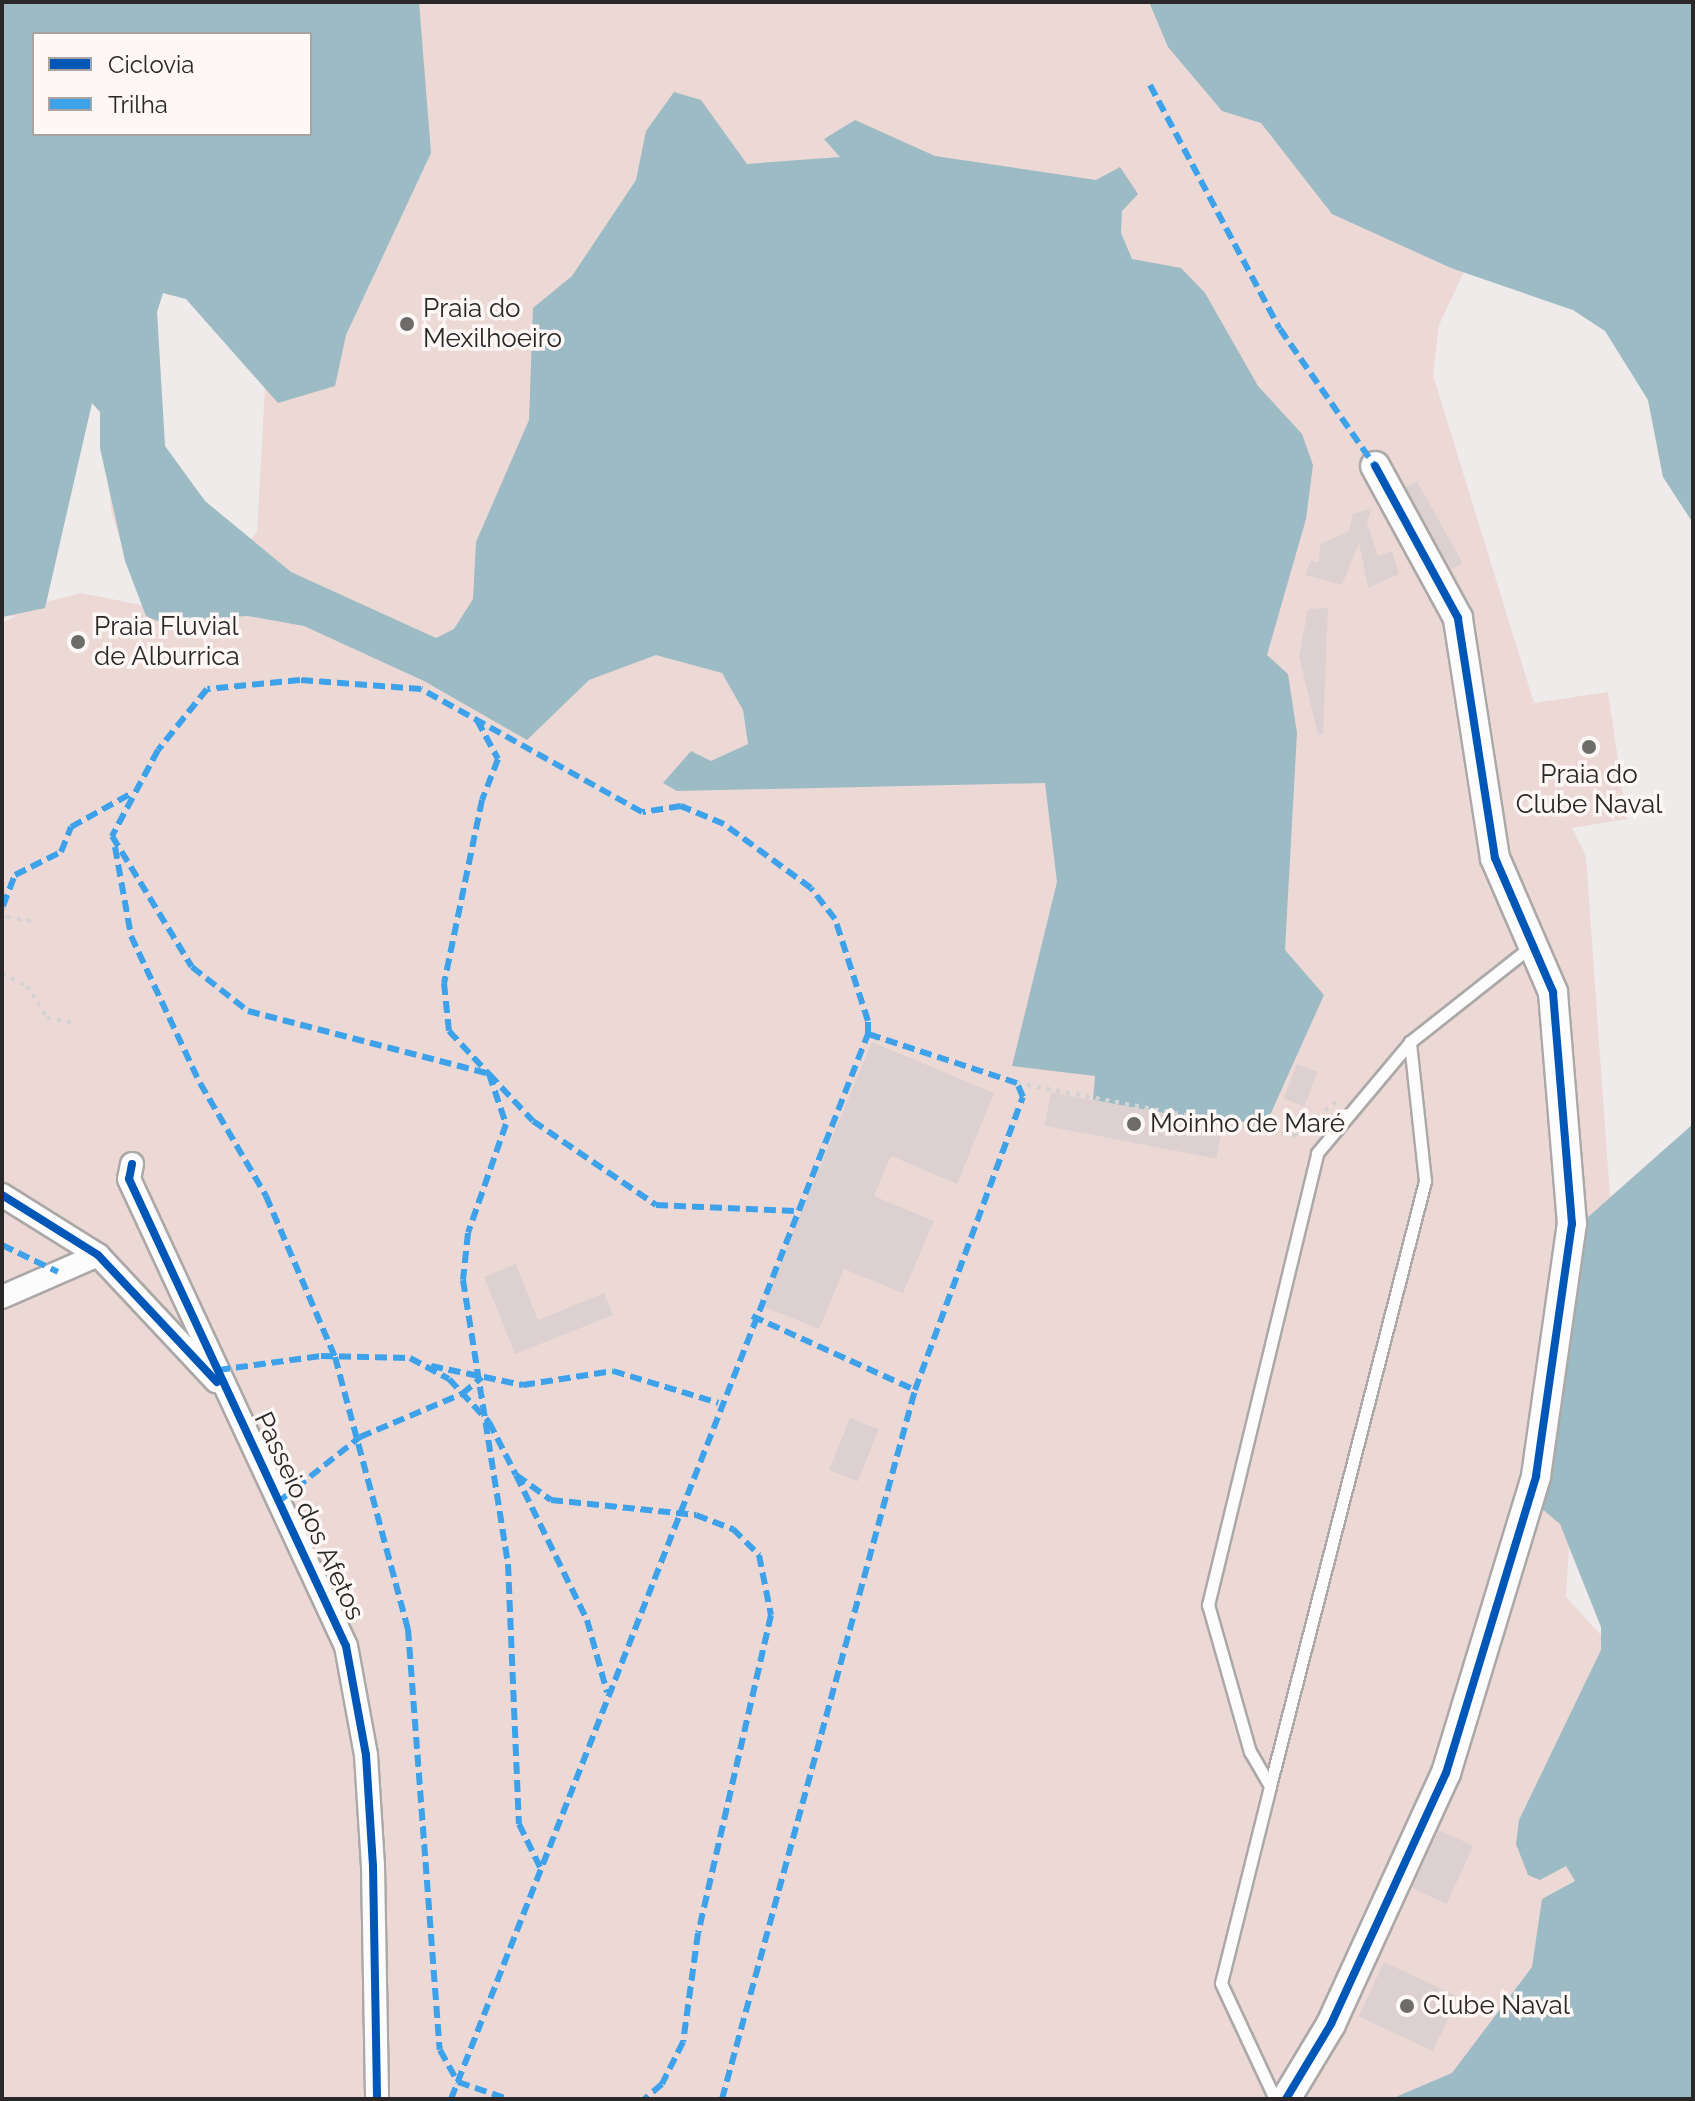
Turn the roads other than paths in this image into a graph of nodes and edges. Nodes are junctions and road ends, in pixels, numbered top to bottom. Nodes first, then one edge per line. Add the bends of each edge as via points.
1 (1375, 466) dead end
2 (1533, 945) junction
3 (1410, 1042) junction
4 (132, 1164) dead end
5 (2, 1195) edge
6 (98, 1255) junction
7 (2, 1297) edge
8 (231, 1396) junction
9 (1270, 1786) junction
10 (377, 2099) edge
11 (1275, 2099) edge
12 (1286, 2099) edge

1 - 2 street via 1458,618 1495,858
2 - 3 lane
2 - 12 street via 1553,992 1572,1224 1536,1476 1446,1773 1331,2024
3 - 9 lane via 1425,1181
3 - 9 lane via 1317,1153 1208,1605 1250,1752
4 - 8 street, Passeio dos Afetos via 129,1179
5 - 6 street
6 - 7 street
6 - 8 street
8 - 10 street, Passeio dos Afetos via 346,1646 372,1851
9 - 11 lane via 1221,1983

